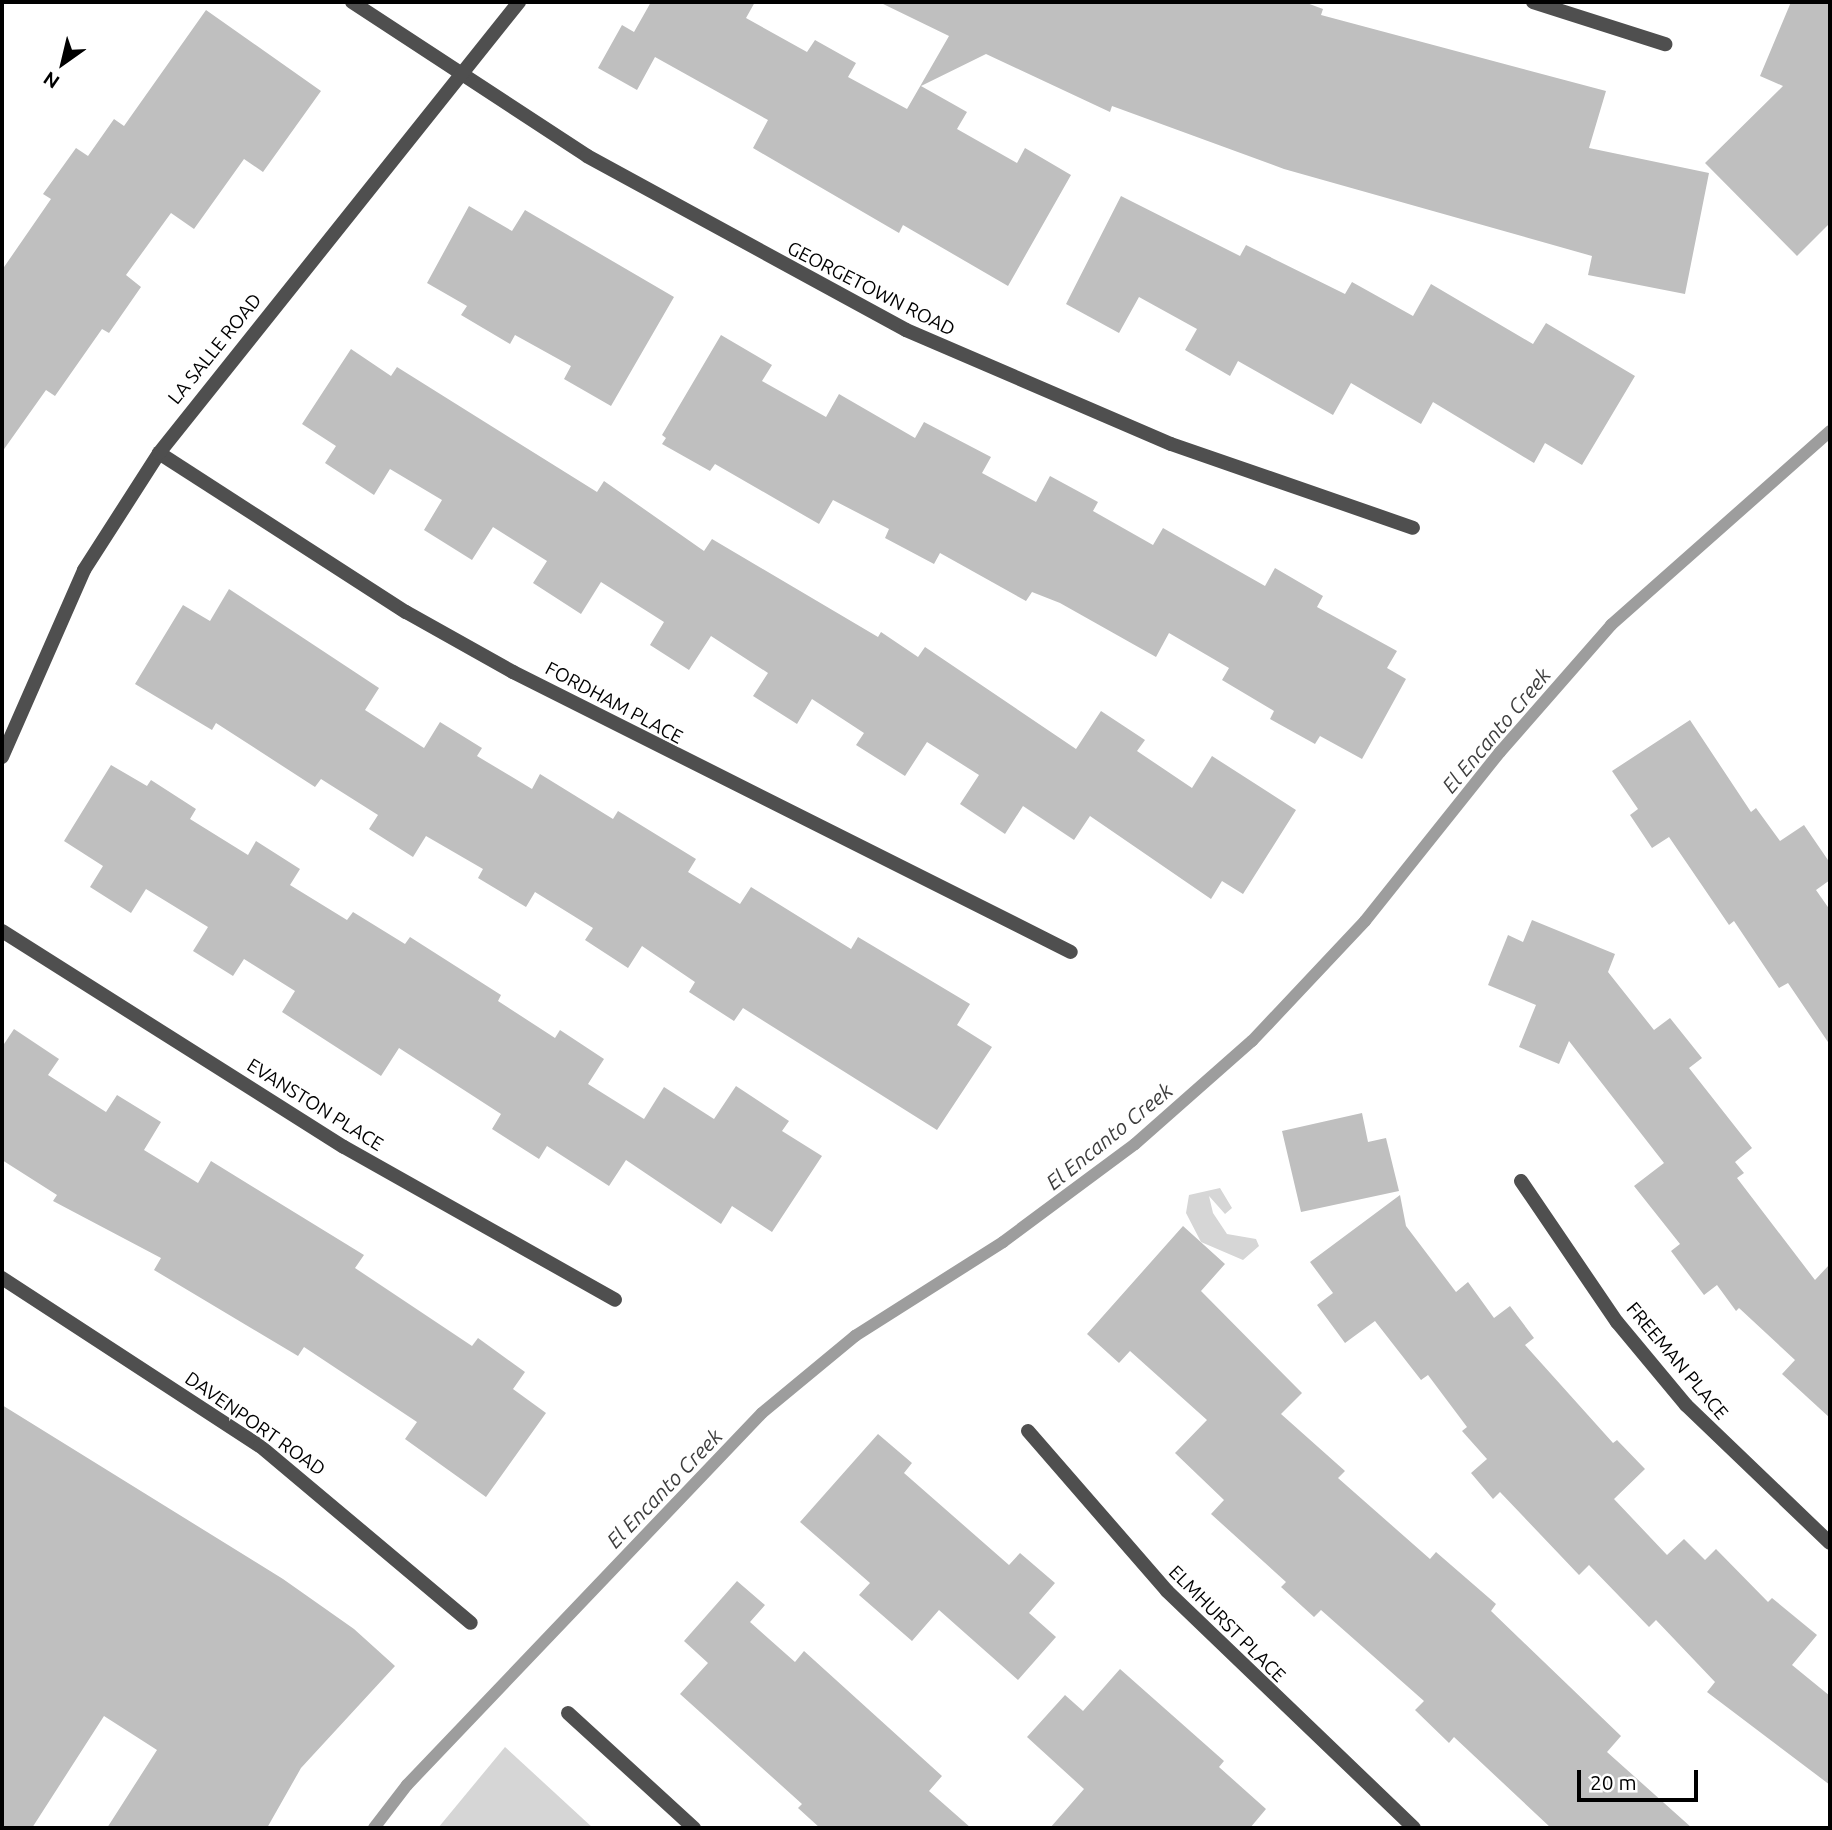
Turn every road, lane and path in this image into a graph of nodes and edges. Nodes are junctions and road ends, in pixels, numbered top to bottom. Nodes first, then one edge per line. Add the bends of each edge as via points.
1 (352, 2) edge
2 (519, 2) edge
3 (1533, 2) edge
4 (1665, 44) dead end
5 (460, 76) junction
6 (159, 453) junction
7 (1413, 528) dead end
8 (2, 757) edge
9 (2, 931) edge
10 (1070, 952) dead end
11 (1521, 1181) dead end
12 (2, 1278) edge
13 (615, 1300) dead end
14 (1028, 1432) dead end
15 (1830, 1543) edge
16 (471, 1623) dead end
17 (568, 1713) dead end
18 (694, 1828) edge
19 (1414, 1828) edge

1 - 5 street, GEORGETOWN ROAD
2 - 5 street, LA SALLE ROAD
3 - 4 street
5 - 6 street, LA SALLE ROAD
5 - 7 street, GEORGETOWN ROAD via 691,217 906,330 1171,444
6 - 8 street, LA SALLE ROAD via 84,570
6 - 10 street, FORDHAM PLACE via 395,605 490,659 620,730
9 - 13 street, EVANSTON PLACE via 344,1147
11 - 15 street, FREEMAN PLACE via 1617,1322 1686,1405
12 - 16 street, DAVENPORT ROAD via 260,1446
14 - 19 street, ELMHURST PLACE via 1167,1591
17 - 18 street

